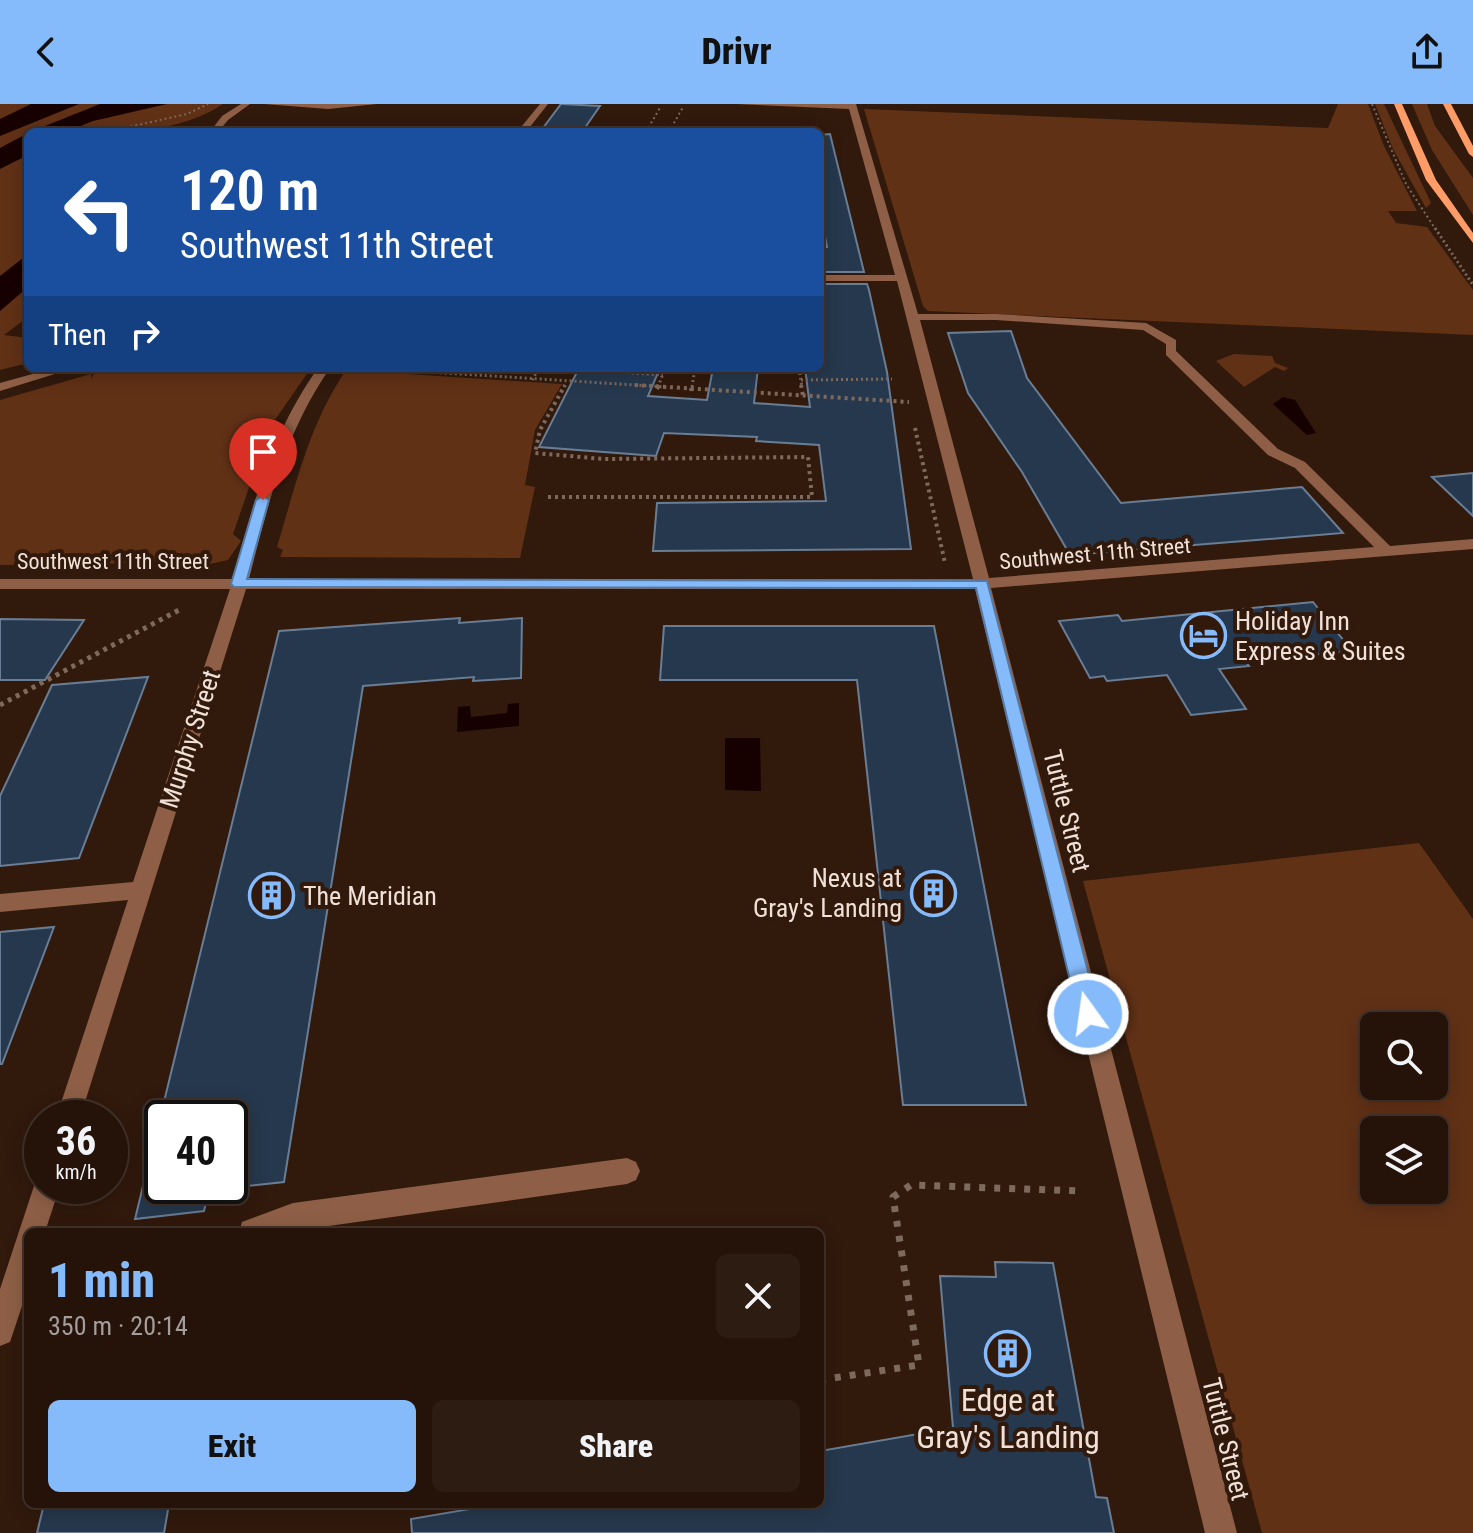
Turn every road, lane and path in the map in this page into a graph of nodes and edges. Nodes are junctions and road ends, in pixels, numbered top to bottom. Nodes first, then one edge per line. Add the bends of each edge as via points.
1 (209, 104) edge
2 (246, 104) edge
3 (268, 104) edge
4 (373, 104) edge
5 (544, 104) edge
6 (740, 104) edge
7 (1372, 104) edge
8 (1398, 104) edge
9 (1447, 104) edge
10 (852, 105) edge
11 (661, 106) dead end
12 (683, 107) dead end
13 (124, 128) edge
14 (217, 128) edge
15 (524, 128) edge
16 (648, 128) edge
17 (671, 128) edge
18 (1473, 154) edge
19 (1473, 240) edge
20 (824, 278) edge
21 (902, 278) junction
22 (1473, 285) edge
23 (913, 317) junction
24 (54, 372) edge
25 (321, 372) edge
26 (421, 372) edge
27 (537, 372) edge
28 (618, 372) edge
29 (664, 372) edge
30 (694, 372) edge
31 (800, 372) edge
32 (663, 375) junction
33 (892, 379) dead end
34 (532, 380) junction
35 (801, 380) junction
36 (566, 383) junction
37 (0, 387) edge
38 (657, 389) junction
39 (691, 391) junction
40 (803, 396) junction
41 (548, 497) dead end
42 (1473, 544) edge
43 (1386, 551) junction
44 (947, 567) dead end
45 (0, 584) edge
46 (239, 584) junction
47 (982, 584) junction
48 (179, 610) dead end
49 (0, 705) edge
50 (141, 890) junction
51 (0, 903) edge
52 (74, 1100) edge
53 (627, 1171) dead end
54 (1080, 1191) dead end
55 (41, 1204) edge
56 (33, 1228) edge
57 (262, 1228) edge
58 (24, 1258) edge
59 (14, 1292) edge
60 (0, 1332) edge
61 (824, 1379) edge
62 (1221, 1533) edge

1 - 13 path
2 - 14 street
3 - 4 street
5 - 15 street
6 - 10 street
7 - 22 path via 1406,184
8 - 19 main road via 1431,180
9 - 18 main road
10 - 21 street, Tuttle Street
11 - 16 path
12 - 17 path
20 - 21 street
21 - 23 street, Tuttle Street
23 - 43 street via 1146,327 1165,336 1172,343 1170,352 1273,452 1300,465
23 - 47 street, Tuttle Street
24 - 37 street
25 - 46 street, Murphy Street via 279,442
26 - 34 path
27 - 34 path
28 - 32 path
29 - 32 path
30 - 39 path
31 - 35 path
32 - 38 path
33 - 35 path
34 - 36 path
35 - 40 path
36 - 38 path
36 - 41 path via 540,430 535,453 604,459 808,457 812,497
38 - 39 path
39 - 40 path
40 - 44 path via 909,402
42 - 43 street, Southwest 11th Street
43 - 47 street, Southwest 11th Street
45 - 46 street, Southwest 11th Street
46 - 47 street, Southwest 11th Street
46 - 50 street, Murphy Street
47 - 62 street, Tuttle Street
48 - 49 path
50 - 51 street
50 - 52 street, Murphy Street
53 - 57 street via 293,1216
54 - 61 path via 911,1185 893,1197 919,1365
55 - 56 street
58 - 59 street
59 - 60 street

